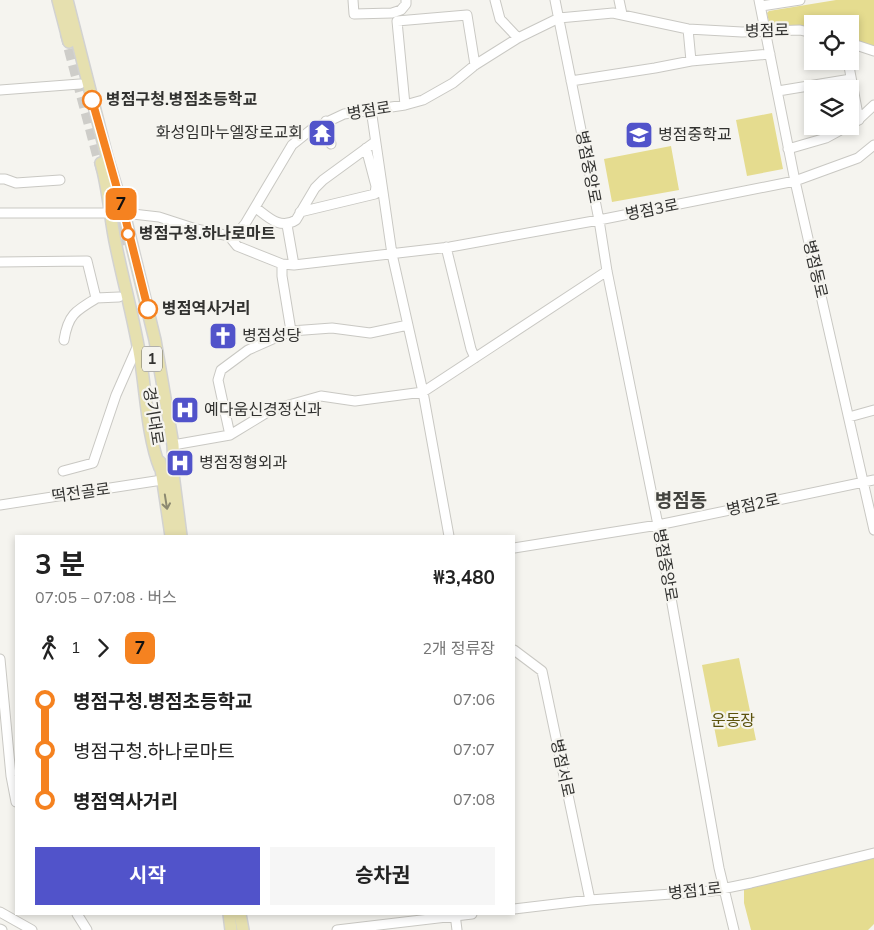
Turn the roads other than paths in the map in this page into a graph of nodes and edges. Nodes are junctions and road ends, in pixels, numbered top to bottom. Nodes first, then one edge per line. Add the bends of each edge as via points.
1 (58, 0) edge
2 (67, 0) edge
3 (352, 0) edge
4 (406, 0) edge
5 (495, 0) edge
6 (556, 0) edge
7 (619, 0) edge
8 (800, 0) edge
9 (760, 3) edge
10 (622, 14) junction
11 (559, 18) junction
12 (688, 29) junction
13 (765, 30) junction
14 (804, 31) edge
15 (518, 38) junction
16 (859, 46) edge
17 (874, 51) edge
18 (770, 54) junction
19 (691, 61) junction
20 (475, 64) junction
21 (850, 70) edge
22 (851, 79) joint
23 (847, 80) edge
24 (571, 81) junction
25 (80, 84) junction
26 (804, 88) edge
27 (0, 90) edge
28 (778, 91) junction
29 (405, 105) junction
30 (874, 105) edge
31 (371, 109) junction
32 (859, 120) edge
33 (326, 121) junction
34 (825, 135) edge
35 (832, 135) edge
36 (826, 138) junction
37 (375, 142) junction
38 (331, 144) dead end
39 (874, 145) edge
40 (366, 148) junction
41 (788, 149) junction
42 (0, 179) edge
43 (60, 180) dead end
44 (795, 181) junction
45 (256, 208) junction
46 (300, 212) junction
47 (0, 213) edge
48 (112, 213) junction
49 (124, 213) junction
50 (599, 220) junction
51 (287, 225) junction
52 (229, 236) junction
53 (122, 243) junction
54 (446, 247) junction
55 (392, 254) junction
56 (0, 262) edge
57 (282, 264) junction
58 (294, 265) junction
59 (607, 272) junction
60 (119, 297) dead end
61 (97, 298) junction
62 (408, 325) junction
63 (291, 330) junction
64 (64, 340) dead end
65 (138, 344) junction
66 (475, 358) junction
67 (423, 392) junction
68 (874, 410) edge
69 (849, 417) junction
70 (230, 434) junction
71 (173, 444) junction
72 (160, 468) junction
73 (63, 471) dead end
74 (167, 477) junction
75 (874, 480) edge
76 (864, 482) junction
77 (0, 505) edge
78 (658, 525) junction
79 (874, 530) edge
80 (171, 535) edge
81 (181, 535) edge
82 (449, 535) edge
83 (515, 548) edge
84 (515, 651) edge
85 (0, 659) edge
86 (14, 776) edge
87 (15, 789) edge
88 (874, 853) edge
89 (724, 888) junction
90 (590, 900) junction
91 (515, 909) edge
92 (0, 912) edge
93 (78, 915) edge
94 (229, 915) edge
95 (240, 915) edge
96 (455, 915) edge
97 (32, 930) edge
98 (87, 930) edge
99 (231, 930) edge
100 (243, 930) edge
101 (337, 930) edge
102 (457, 930) edge
103 (734, 930) edge

1 - 25 main road
2 - 49 main road
3 - 4 street via 354,14 401,10
5 - 15 street via 500,19
6 - 11 street, 병점중앙로
7 - 10 street
8 - 9 street, 병점동로
9 - 13 street, 병점동로
10 - 11 street, 병점로
10 - 12 street, 병점로
11 - 15 street, 병점로
11 - 24 street, 병점중앙로
12 - 13 street, 병점로
12 - 19 street
13 - 14 street, 병점로
13 - 18 street, 병점동로
15 - 20 street, 병점로
16 - 17 street
18 - 19 street
18 - 28 street, 병점동로
19 - 24 street
20 - 29 street, 병점로 via 440,91
20 - 29 street via 467,15 396,20
21 - 22 street
22 - 23 street
24 - 50 street, 병점중앙로
25 - 27 street
25 - 48 main road
26 - 28 street
28 - 41 street, 병점동로
29 - 31 street, 병점로
30 - 32 street
31 - 33 street, 병점로
31 - 37 street
33 - 38 street
33 - 45 street, 병점로 via 292,145
34 - 36 street
35 - 36 street
36 - 41 street
37 - 40 street
37 - 55 street
39 - 44 street, 병점3로 via 858,158
40 - 46 street via 323,180
40 - 46 street via 376,186 375,194
41 - 44 street, 병점동로
42 - 43 street via 16,183
44 - 50 street, 병점3로
44 - 69 street, 병점동로
45 - 51 street via 275,222
45 - 52 street, 병점로 via 240,230
46 - 51 street via 296,220
47 - 48 street
48 - 49 street
48 - 53 main road
49 - 52 street via 159,218
49 - 53 main road
50 - 54 street, 병점3로
50 - 59 street, 병점중앙로
51 - 58 street
52 - 57 street, 병점3로 via 237,246
53 - 65 main road, 경기대로
53 - 71 main road via 155,340
53 - 72 main road, 경기대로 / 1 via 144,356
53 - 74 main road, 경기대로 / 1 via 152,355 169,468
54 - 55 street, 병점3로
54 - 66 street
55 - 58 street, 병점3로
55 - 62 street
56 - 61 street via 87,261
57 - 58 street, 병점3로
57 - 63 street
59 - 66 street
59 - 78 street, 병점중앙로
60 - 61 street
61 - 64 street via 74,314 67,323
62 - 63 street via 370,333 332,328
62 - 67 street
63 - 70 street via 248,350 221,370 218,380
65 - 72 main road, 경기대로
65 - 73 street via 116,395 93,463
66 - 67 street
67 - 70 street via 355,401 321,396 271,410
67 - 82 street
68 - 69 street
69 - 76 street, 병점동로
70 - 71 street
71 - 74 main road via 174,467
72 - 74 main road, 경기대로 / 1
74 - 77 street, 떡전골로
74 -> 80 main road, 경기대로 / 1
74 - 81 main road, 경기대로 / 1
75 - 76 street, 병점2로
76 - 78 street, 병점2로
76 - 79 street, 병점동로
78 - 83 street, 병점2로
78 - 89 street, 병점중앙로
84 - 90 street, 병점서로 via 542,671
85 - 86 street
86 - 87 street
88 - 89 street, 병점1로
89 - 90 street, 병점1로
89 - 103 street, 병점중앙로
90 - 91 street, 병점1로
92 - 97 street
93 - 98 street
94 - 99 main road
95 - 100 main road
96 - 101 street
96 - 102 street

